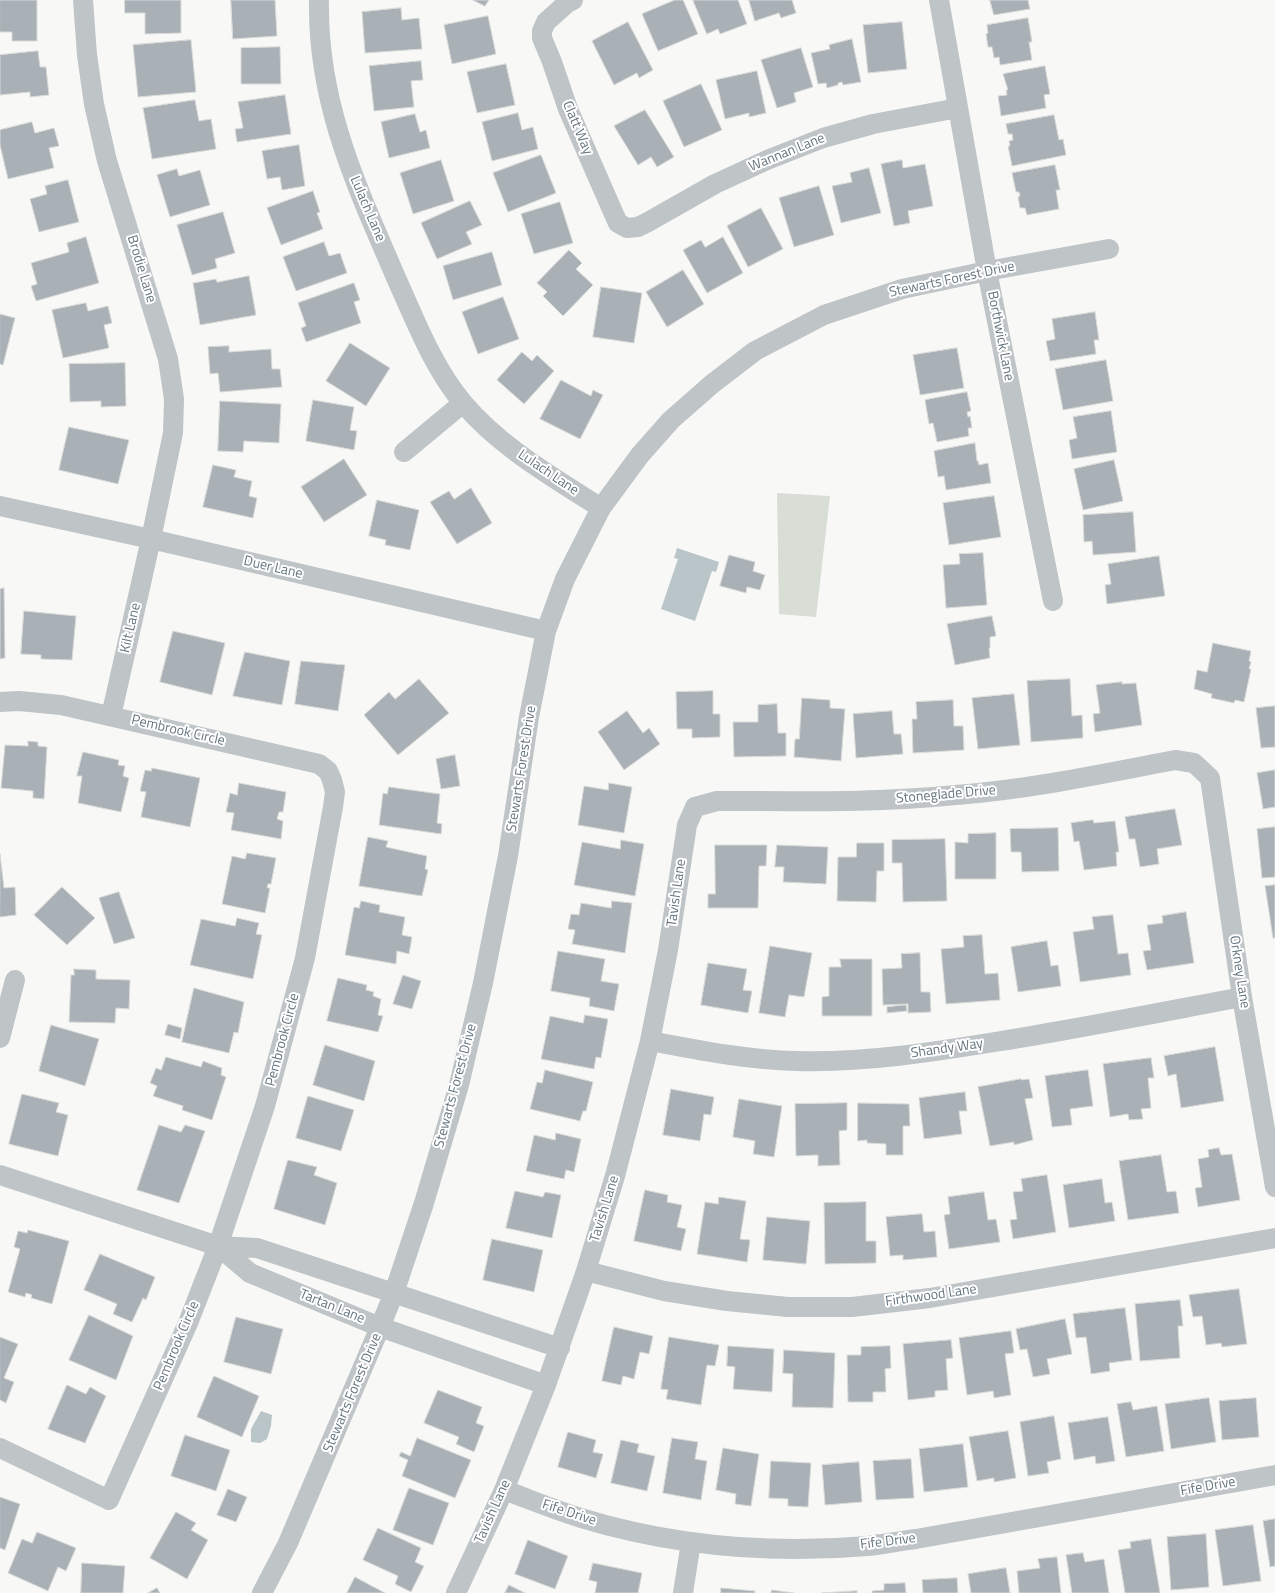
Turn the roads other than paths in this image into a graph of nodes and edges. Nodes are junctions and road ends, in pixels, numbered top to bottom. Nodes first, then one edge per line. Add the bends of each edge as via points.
1 (83, 0) edge
2 (318, 0) edge
3 (574, 0) edge
4 (939, 0) edge
5 (958, 108) junction
6 (627, 228) joint
7 (1109, 249) dead end
8 (987, 271) junction
9 (463, 403) junction
10 (404, 452) dead end
11 (0, 506) edge
12 (601, 508) junction
13 (151, 539) junction
14 (1053, 601) dead end
15 (546, 631) junction
16 (0, 702) edge
17 (111, 716) junction
18 (1194, 763) joint
19 (695, 807) joint
20 (16, 980) dead end
21 (1242, 997) junction
22 (0, 1038) edge
23 (650, 1041) junction
24 (0, 1175) edge
25 (1275, 1187) edge
26 (1275, 1238) edge
27 (218, 1246) junction
28 (586, 1271) junction
29 (394, 1293) junction
30 (380, 1327) junction
31 (560, 1348) junction
32 (546, 1385) junction
33 (0, 1448) edge
34 (1275, 1475) edge
35 (504, 1490) junction
36 (691, 1542) junction
37 (262, 1593) edge
38 (456, 1593) edge
39 (683, 1593) edge

1 - 13 street, Brodie Lane via 87,55 107,161 168,359 174,399 173,434
2 - 9 street, Lulach Lane via 324,72 331,110 345,155 422,337 442,374
3 - 6 street, Clatt Way via 546,22 542,38 568,109 618,223
4 - 5 street, Borthwick Lane
5 - 6 street, Wannan Lane via 873,124 823,138 715,184 638,227
5 - 8 street, Borthwick Lane
7 - 8 street, Stewarts Forest Drive
8 - 12 street, Stewarts Forest Drive via 902,289 824,315 755,350 671,420 640,455
8 - 14 street, Borthwick Lane
9 - 10 street
9 - 12 street, Lulach Lane via 495,436
11 - 13 street, Duer Lane
12 - 15 street, Stewarts Forest Drive via 565,579
13 - 15 street, Duer Lane
13 - 17 street, Kilt Lane
15 - 29 street, Stewarts Forest Drive via 529,717 508,856 483,983 459,1085
16 - 17 street, Pembrook Circle via 62,705
17 - 27 street, Pembrook Circle via 319,764 330,775 333,786 333,807 306,958 265,1106
18 - 19 street, Stoneglade Drive via 1175,760 1052,784 956,796 877,801 717,801
18 - 21 street, Orkney Lane via 1210,778
19 - 23 street, Tavish Lane via 687,825 668,950
20 - 22 street
21 - 23 street, Shandy Way via 942,1051 854,1060 796,1061 747,1057
21 - 25 street, Orkney Lane
23 - 28 street, Tavish Lane via 615,1176
24 - 27 street, Tartan Lane
26 - 28 street, Firthwood Lane via 930,1298 852,1307 788,1307 727,1301 664,1291
27 - 29 street, Tartan Lane via 256,1248
27 - 30 street, Tartan Lane via 250,1273
27 - 33 street, Pembrook Circle via 188,1323 109,1500
28 - 31 street, Tavish Lane
29 - 30 street, Stewarts Forest Drive
29 - 31 street, Tartan Lane
30 - 32 street, Tartan Lane
30 - 37 street, Stewarts Forest Drive via 288,1543
31 - 32 street, Tavish Lane
32 - 35 street, Tavish Lane
34 - 36 street, Fife Drive via 868,1546 749,1547
35 - 36 street, Fife Drive via 580,1518 625,1530
35 - 38 street, Tavish Lane
36 - 39 street

